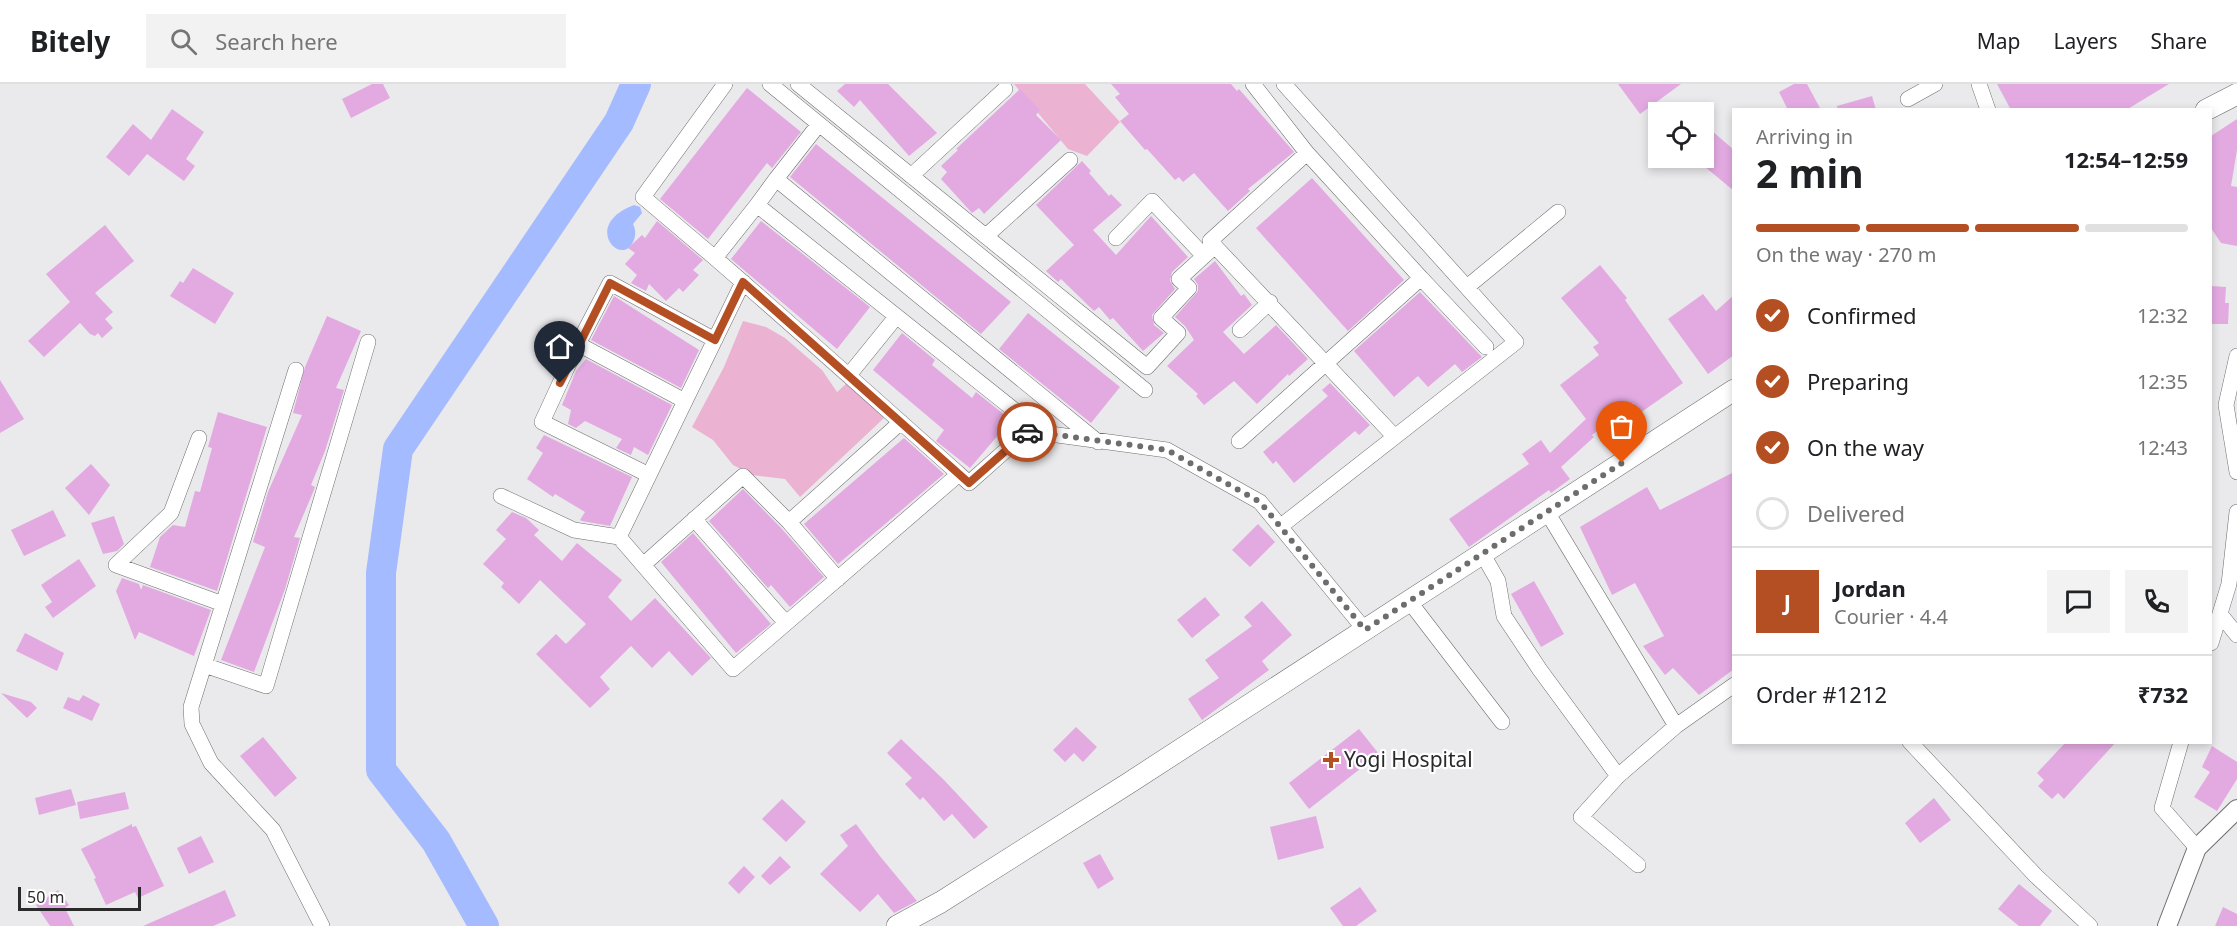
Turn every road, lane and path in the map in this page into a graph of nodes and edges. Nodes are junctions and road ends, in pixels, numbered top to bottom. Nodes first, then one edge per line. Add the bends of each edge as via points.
1 (725, 84) edge
2 (770, 84) edge
3 (1253, 84) edge
4 (1284, 84) edge
5 (1935, 84) edge
6 (1979, 84) edge
7 (802, 85) edge
8 (1005, 89) dead end
9 (2237, 94) edge
10 (1908, 99) dead end
11 (1987, 108) edge
12 (2210, 108) edge
13 (819, 124) junction
14 (1307, 153) junction
15 (1070, 160) dead end
16 (911, 176) junction
17 (776, 179) junction
18 (757, 205) junction
19 (1558, 212) dead end
20 (986, 236) junction
21 (1116, 238) dead end
22 (1209, 251) junction
23 (715, 258) junction
24 (1421, 278) junction
25 (743, 282) junction
26 (1467, 287) junction
27 (1270, 302) junction
28 (896, 317) junction
29 (1240, 330) dead end
30 (715, 340) junction
31 (368, 342) dead end
32 (578, 344) junction
33 (1486, 347) dead end
34 (2237, 356) edge
35 (1326, 363) junction
36 (296, 370) dead end
37 (849, 375) junction
38 (1145, 390) dead end
39 (1732, 391) edge
40 (685, 401) junction
41 (2218, 405) edge
42 (901, 422) junction
43 (1033, 426) junction
44 (1394, 436) junction
45 (199, 438) dead end
46 (1239, 441) dead end
47 (1098, 442) junction
48 (2237, 472) edge
49 (959, 474) junction
50 (649, 475) junction
51 (501, 496) dead end
52 (1547, 512) junction
53 (2237, 512) edge
54 (694, 519) junction
55 (789, 522) junction
56 (1281, 526) junction
57 (619, 537) junction
58 (1482, 553) junction
59 (643, 565) junction
60 (838, 579) junction
61 (1409, 601) junction
62 (223, 604) junction
63 (2220, 614) junction
64 (786, 623) junction
65 (1365, 630) junction
66 (2237, 635) edge
67 (2212, 640) edge
68 (204, 665) junction
69 (1732, 686) edge
70 (1502, 722) dead end
71 (1676, 726) junction
72 (1912, 744) edge
73 (2180, 744) edge
74 (1618, 776) junction
75 (2237, 809) edge
76 (2197, 848) junction
77 (1638, 865) dead end
78 (322, 926) edge
79 (897, 926) edge
80 (2090, 926) edge
81 (2167, 926) edge

1 - 23 street via 643,197
2 - 13 street
3 - 14 street
4 - 26 street
5 - 10 street
6 - 11 street
7 - 16 street
8 - 16 street
9 - 12 main road
13 - 17 street
13 - 38 street
14 - 22 street via 1210,240
14 - 24 street
15 - 20 street
16 - 20 street
17 - 18 street
17 - 47 street
18 - 23 street
18 - 28 street
19 - 26 street
20 - 22 street via 1147,367 1178,333 1161,318 1189,288 1179,279
21 - 22 street via 1152,201
22 - 27 street
23 - 25 street
24 - 33 street
24 - 35 street
25 - 30 street
25 - 37 street
26 - 44 street via 1516,342
27 - 29 street
27 - 35 street
28 - 37 street
28 - 43 street
30 - 32 street via 610,283
30 - 40 street
31 - 68 street via 266,686
32 - 40 street
32 - 50 street via 542,422
34 - 41 street
35 - 44 street
35 - 46 street
36 - 62 street
37 - 42 street
39 - 52 main road
40 - 50 street
41 - 48 street
42 - 49 street
42 - 55 street
43 - 47 street via 1043,433
43 - 49 street via 969,483
44 - 56 street
45 - 62 street via 171,513 116,565
47 - 56 street via 1167,450 1260,502
49 - 60 street
50 - 57 street
51 - 57 street via 574,530
52 - 58 main road
52 - 71 street
53 - 63 street via 2229,584
54 - 55 street via 743,476
54 - 59 street
54 - 64 street
55 - 60 street
56 - 65 street
57 - 59 street
58 - 61 main road
58 - 74 street via 1498,581 1504,616
59 - 64 street via 732,669
60 - 64 street
61 - 65 main road
61 - 70 street
62 - 68 street
63 - 66 street
63 - 67 street
65 - 79 main road via 951,896
68 - 78 street via 191,707 192,724 211,763 273,830
69 - 71 street
71 - 74 street
72 - 80 street via 2036,876
73 - 76 street via 2162,808
74 - 77 street via 1581,817
75 - 76 street
76 - 81 street

